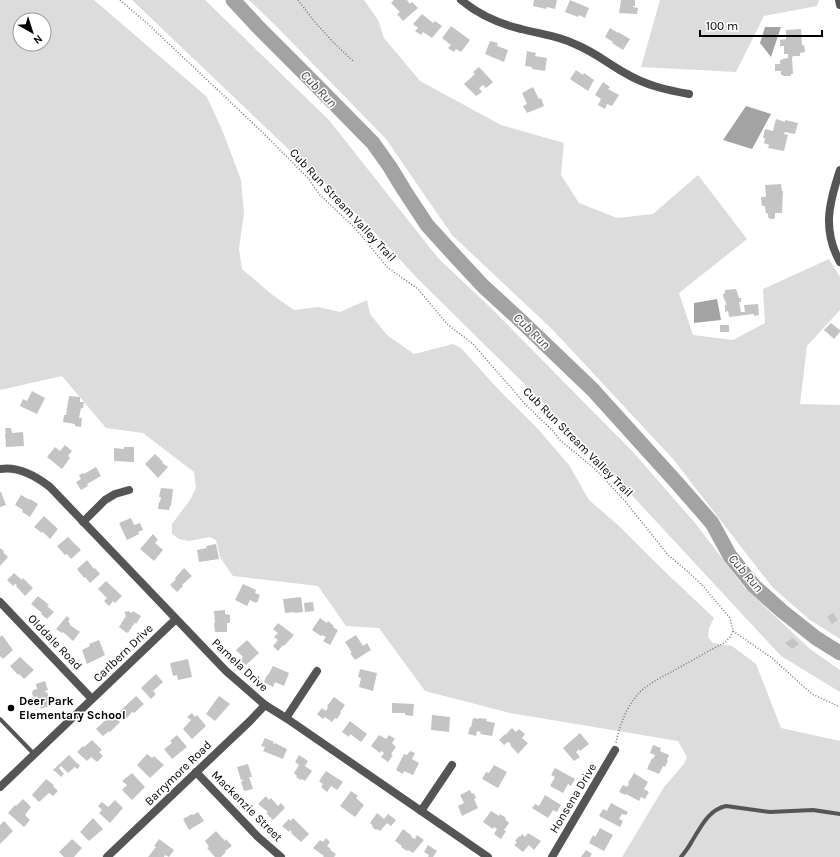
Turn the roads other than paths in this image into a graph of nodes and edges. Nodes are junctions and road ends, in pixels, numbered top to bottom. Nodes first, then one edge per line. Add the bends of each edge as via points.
1 (461, 0) edge
2 (839, 0) edge
3 (840, 6) edge
4 (689, 94) dead end
5 (840, 170) edge
6 (840, 262) edge
7 (0, 469) edge
8 (129, 490) dead end
9 (83, 522) junction
10 (0, 602) edge
11 (176, 619) junction
12 (317, 671) dead end
13 (92, 699) junction
14 (265, 705) junction
15 (286, 718) junction
16 (0, 719) edge
17 (615, 750) road end
18 (34, 754) junction
19 (452, 765) dead end
20 (196, 772) junction
21 (0, 787) edge
22 (421, 811) junction
23 (840, 814) edge
24 (110, 856) edge
25 (281, 857) edge
26 (488, 857) edge
27 (552, 857) edge
28 (681, 857) edge

1 - 4 street via 509,26 578,45 646,84
2 - 3 street
5 - 6 street via 828,216 831,238
7 - 9 street, Pamela Drive via 27,472 40,479
8 - 9 street via 105,500
9 - 11 street, Pamela Drive
10 - 13 street, Olddale Road
11 - 13 street, Carlbern Drive
11 - 14 street, Pamela Drive via 226,671
12 - 15 street
13 - 18 street, Carlbern Drive
14 - 15 street, Pamela Drive
14 - 20 street, Barrymore Road
15 - 22 street, Pamela Drive
16 - 18 lane
17 - 27 street, Honsena Drive
18 - 21 street, Carlbern Drive
19 - 22 street
20 - 24 street, Barrymore Road
20 - 25 street, Mackenzie Street via 258,837
22 - 26 street, Pamela Drive
23 - 28 lane via 813,810 770,812 721,807 704,821

